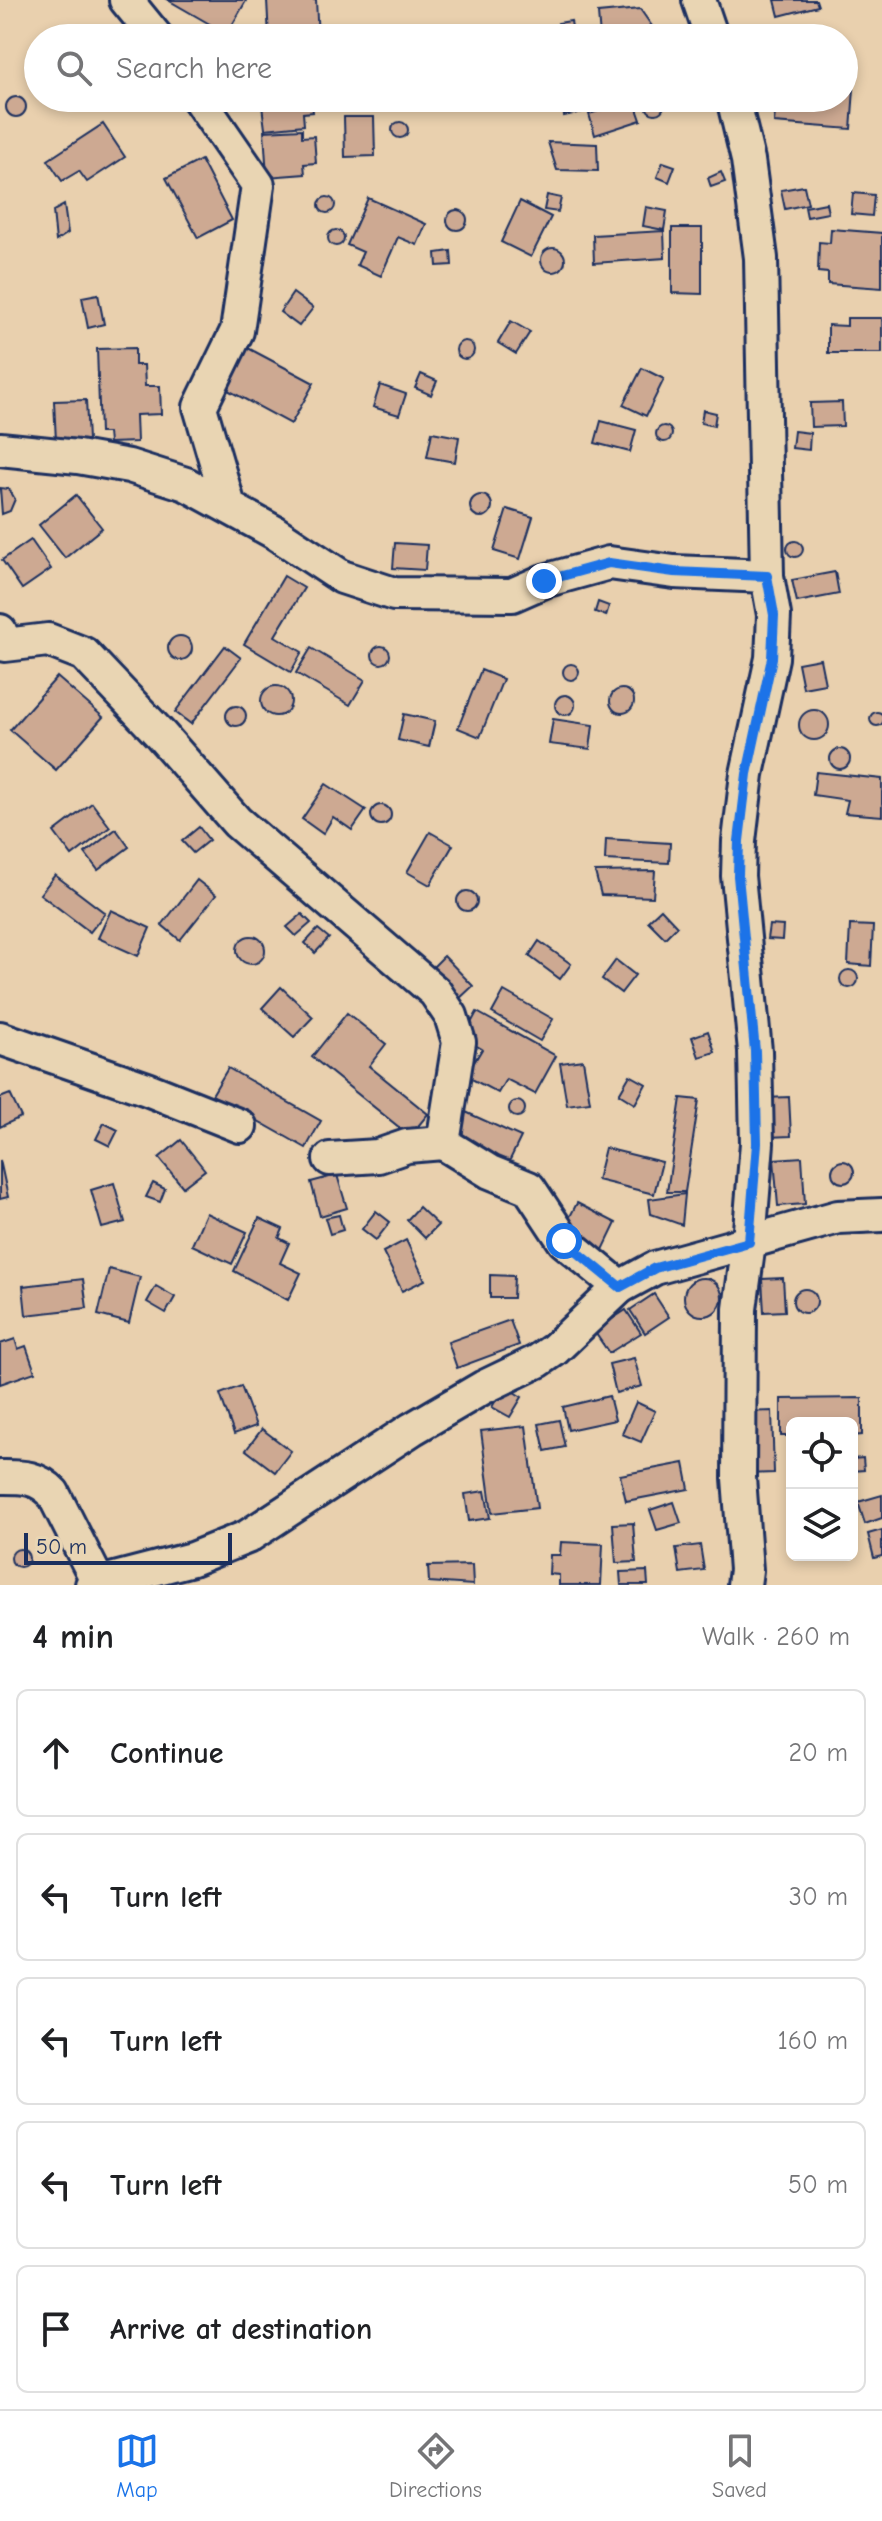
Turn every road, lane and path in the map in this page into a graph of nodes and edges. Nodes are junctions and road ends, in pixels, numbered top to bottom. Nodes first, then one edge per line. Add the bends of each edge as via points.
1 (126, 0) edge
2 (699, 0) edge
3 (146, 24) edge
4 (707, 24) edge
5 (208, 112) edge
6 (736, 112) edge
7 (0, 449) edge
8 (229, 506) junction
9 (767, 576) junction
10 (2, 643) edge
11 (0, 1038) edge
12 (240, 1126) dead end
13 (443, 1143) junction
14 (330, 1159) dead end
15 (882, 1215) edge
16 (749, 1242) junction
17 (620, 1287) junction
18 (0, 1477) edge
19 (95, 1584) edge
20 (744, 1585) edge

1 - 3 street
2 - 4 street
5 - 8 street via 258,185 237,331 200,407
6 - 9 street via 761,258
7 - 8 street via 129,466 186,484
8 - 9 street via 342,577 394,594 512,595 609,563
9 - 16 street via 774,615 772,658 747,774 738,864 755,1051 757,1143
10 - 13 street via 48,640 84,654 237,822 435,992 451,1016 459,1042
11 - 12 street
13 - 14 street
13 - 17 street via 529,1188 564,1241
15 - 16 street via 838,1217
16 - 17 street via 655,1268
16 - 20 street via 738,1389
17 - 19 street via 538,1361 412,1429 247,1537 192,1559
18 - 19 street via 31,1478 53,1493

